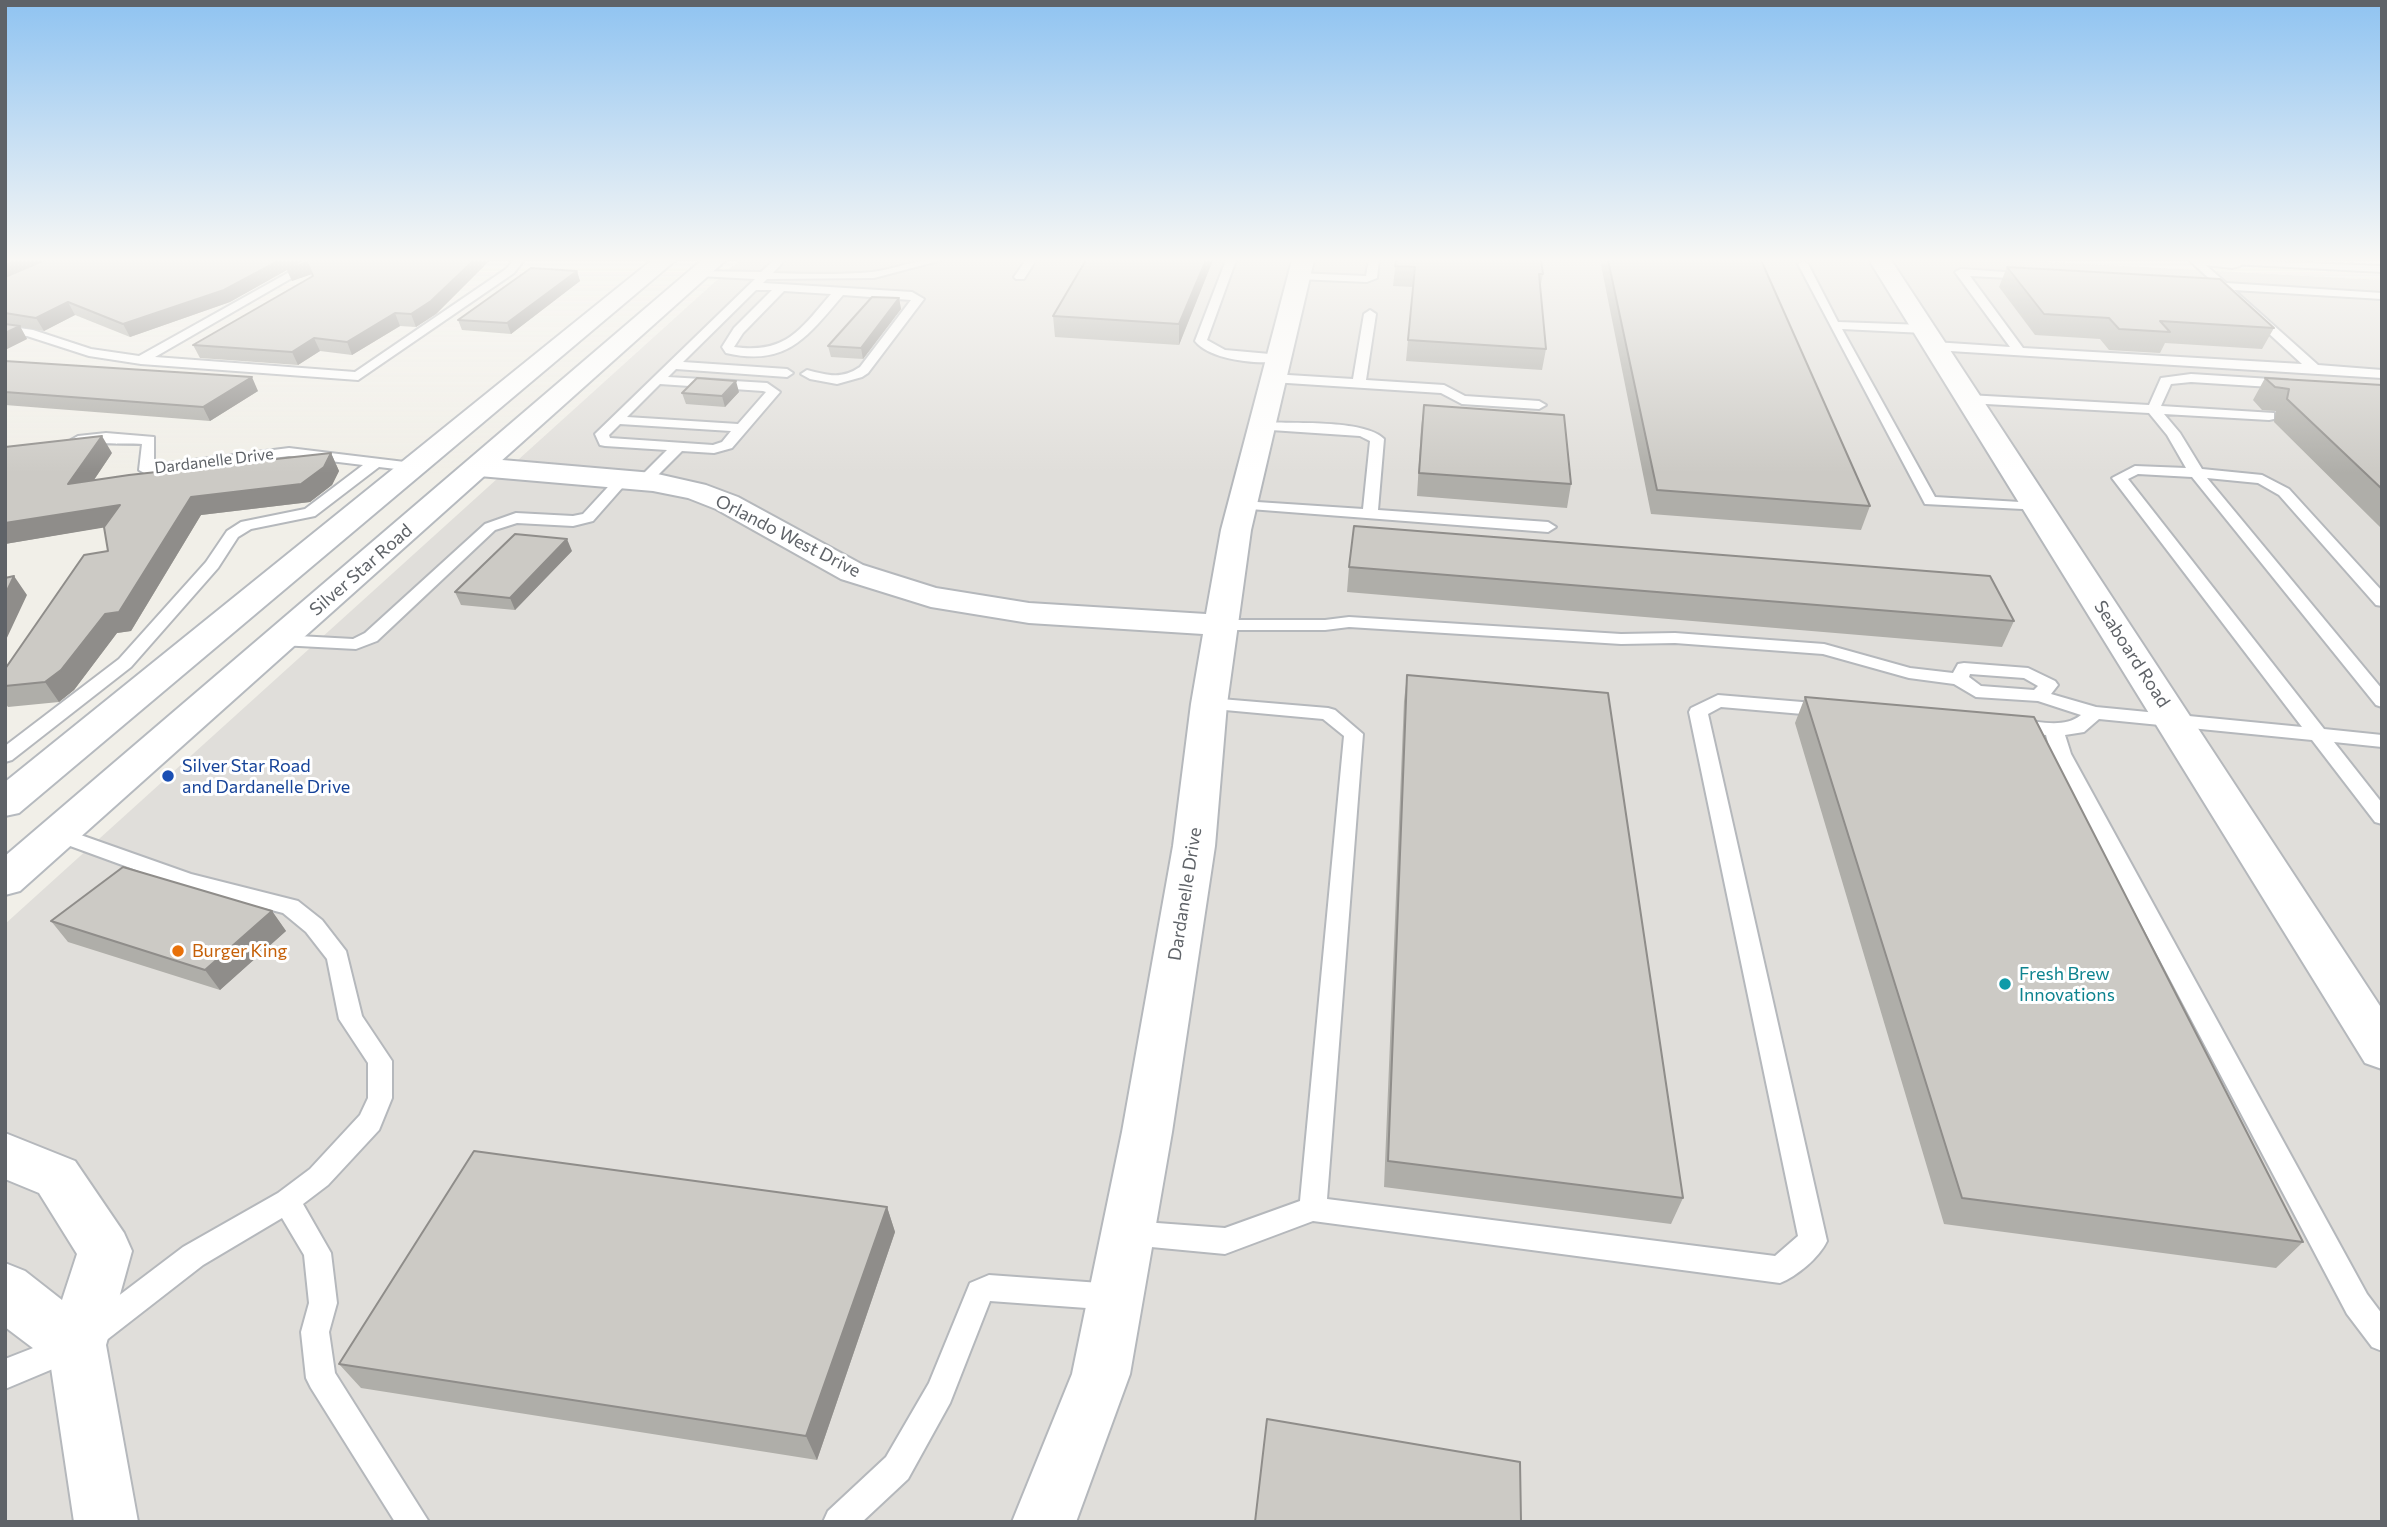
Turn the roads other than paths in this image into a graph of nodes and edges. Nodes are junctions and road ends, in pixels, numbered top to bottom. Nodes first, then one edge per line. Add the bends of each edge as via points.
1 (20, 331) edge
2 (192, 331) edge
3 (423, 331) edge
4 (578, 331) edge
5 (596, 331) edge
6 (631, 331) edge
7 (707, 331) edge
8 (738, 331) edge
9 (802, 331) edge
10 (893, 331) edge
11 (1205, 331) edge
12 (1284, 331) edge
13 (1368, 331) edge
14 (1837, 331) edge
15 (1880, 331) edge
16 (1925, 331) edge
17 (2005, 331) edge
18 (2273, 331) edge
19 (1929, 338) junction
20 (730, 350) junction
21 (2019, 351) junction
22 (141, 360) junction
23 (672, 365) junction
24 (1275, 368) junction
25 (2315, 369) junction
26 (787, 373) dead end
27 (807, 374) dead end
28 (2382, 374) edge
29 (657, 380) junction
30 (1360, 384) junction
31 (2300, 385) edge
32 (1968, 399) junction
33 (1539, 405) dead end
34 (2153, 410) junction
35 (2269, 416) edge
36 (616, 420) junction
37 (1261, 426) junction
38 (742, 428) junction
39 (68, 441) edge
40 (678, 447) junction
41 (376, 461) junction
42 (413, 467) junction
43 (479, 467) junction
44 (2196, 472) junction
45 (634, 480) junction
46 (1242, 505) junction
47 (2037, 507) junction
48 (1370, 514) junction
49 (1548, 527) dead end
50 (2382, 601) edge
51 (1220, 625) junction
52 (280, 640) junction
53 (2382, 701) edge
54 (1209, 704) junction
55 (1853, 712) edge
56 (2095, 713) junction
57 (2176, 722) junction
58 (1987, 724) edge
59 (2054, 730) junction
60 (2319, 735) junction
61 (2382, 741) edge
62 (9, 784) edge
63 (104, 794) junction
64 (2382, 817) edge
65 (58, 834) junction
66 (5, 880) edge
67 (2382, 1049) edge
68 (5, 1155) edge
69 (287, 1201) junction
70 (1313, 1209) junction
71 (1128, 1233) junction
72 (5, 1290) edge
73 (1115, 1297) junction
74 (2382, 1337) edge
75 (77, 1345) junction
76 (5, 1374) edge
77 (106, 1522) edge
78 (413, 1522) edge
79 (839, 1522) edge
80 (1044, 1522) edge

1 - 22 lane via 89,352
2 - 22 lane
3 - 22 lane via 358,376
4 - 42 street
5 - 43 street via 463,449 464,460
6 - 43 street, Silver Star Road
7 - 23 lane
8 - 20 lane
9 - 20 lane via 788,347 763,355
10 - 27 lane via 864,370 845,382
11 - 24 lane via 1201,341 1205,348
12 - 24 street, Dardanelle Drive
13 - 30 lane
14 - 47 lane via 1930,501
15 - 19 lane
16 - 19 street, Seaboard Road
17 - 21 lane
18 - 25 lane
19 - 21 lane
19 - 32 street, Seaboard Road
20 - 23 lane
21 - 25 lane
23 - 26 lane
23 - 29 lane
24 - 30 lane
24 - 37 street, Dardanelle Drive
25 - 28 lane
29 - 36 lane
29 - 38 lane via 766,387 774,392
30 - 33 lane via 1444,389 1462,400
31 - 34 lane via 2191,378 2166,382
32 - 34 lane
32 - 47 street, Seaboard Road
34 - 35 lane
34 - 44 lane
36 - 38 lane
36 - 40 lane via 602,434 605,442
37 - 46 street, Dardanelle Drive
37 - 48 lane via 1363,432 1377,439
38 - 40 lane via 727,445
39 - 41 lane, Dardanelle Drive via 106,436 149,440 146,470 289,452
40 - 45 lane
41 - 42 lane, Dardanelle Drive
41 - 62 lane via 310,513 246,525 232,534 212,565 125,663
42 - 62 street
42 - 63 street via 426,478 427,486 280,614
43 - 45 street, Orlando West Drive
43 - 52 street, Silver Star Road
44 - 50 lane via 2262,479 2284,492
44 - 53 lane
44 - 60 lane via 2135,470 2119,478
45 - 51 street, Orlando West Drive via 696,491 727,503 852,572 931,597 1029,613
45 - 52 lane via 588,518 516,518 490,527 371,637 356,644
46 - 48 lane
46 - 51 street, Dardanelle Drive
47 - 57 street, Seaboard Road
48 - 49 lane
51 - 54 street, Dardanelle Drive
51 - 56 lane via 1349,622 1824,649 1909,673 1959,678 1964,668 2028,673 2049,685 2039,695
52 - 63 street, Silver Star Road
54 - 70 lane via 1328,714 1354,734
54 - 71 street, Dardanelle Drive via 1194,846
55 - 70 lane via 1718,701 1698,712 1813,1241 1780,1270
56 - 57 lane
56 - 59 lane via 2077,728
57 - 60 lane
57 - 67 street, Seaboard Road
58 - 59 lane
59 - 74 lane via 2061,754 2350,1292
60 - 61 lane
60 - 64 lane
63 - 65 street, Silver Star Road
65 - 66 street, Silver Star Road
65 - 69 lane via 187,881 290,906 314,926 338,957 351,1019 380,1061 380,1098 370,1122 319,1177
68 - 75 street via 57,1177 105,1251
69 - 75 lane via 193,1256
69 - 78 lane via 317,1253 323,1303 315,1332 321,1378
70 - 71 lane via 1224,1241
71 - 73 street, Dardanelle Drive
72 - 75 street
73 - 79 lane via 989,1288 980,1292 940,1393 897,1468
73 - 80 street, Dardanelle Drive via 1101,1374
75 - 76 lane
75 - 77 street

